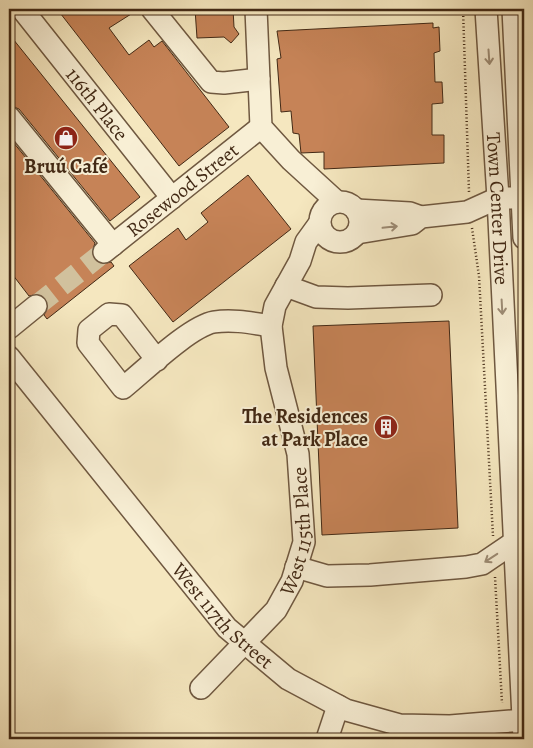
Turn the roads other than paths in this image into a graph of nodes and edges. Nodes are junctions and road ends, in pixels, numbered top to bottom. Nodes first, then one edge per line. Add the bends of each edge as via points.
1 (22, 9) edge
2 (152, 9) edge
3 (256, 9) edge
4 (486, 9) edge
5 (513, 9) edge
6 (259, 79) junction
7 (9, 116) edge
8 (261, 127) junction
9 (291, 160) junction
10 (172, 198) junction
11 (498, 198) junction
12 (524, 198) edge
13 (337, 202) junction
14 (356, 210) junction
15 (469, 212) junction
16 (421, 218) junction
17 (319, 222) junction
18 (524, 227) edge
19 (498, 229) junction
20 (357, 233) junction
21 (524, 238) edge
22 (334, 242) junction
23 (300, 261) junction
24 (286, 286) junction
25 (431, 295) dead end
26 (36, 306) tunnel mouth
27 (271, 326) junction
28 (9, 328) edge
29 (9, 357) edge
30 (157, 360) dead end
31 (513, 543) junction
32 (296, 567) junction
33 (244, 643) junction
34 (201, 688) dead end
35 (338, 706) junction
36 (518, 725) edge
37 (327, 739) edge

1 - 10 street, 116th Place
2 - 6 street via 211,82
3 - 6 street
4 -> 11 street, Town Center Drive
5 - 12 street, Town Center Drive
6 - 8 street
7 - 10 street, Rosewood Street via 109,249
8 - 9 street
8 - 10 street, Rosewood Street
9 - 13 street
9 - 17 street via 314,201
11 - 12 street
11 - 15 street
11 - 19 street, Town Center Drive
12 - 18 street, Town Center Drive
13 - 14 street via 348,203
13 - 17 street via 325,208
14 - 16 street via 410,212
14 - 20 street via 360,224
15 - 16 street
15 - 19 street
20 -> 16 street via 412,224
17 - 22 street via 324,235
17 - 23 street, West 115th Place via 306,242
18 - 19 street
18 - 21 street, Town Center Drive
19 -> 31 street, Town Center Drive
20 - 22 street via 350,240
22 - 23 street
23 - 24 street, West 115th Place
24 - 25 street via 324,297
24 - 27 street, West 115th Place via 275,306
26 - 28 street
27 - 30 street via 235,321 212,322 193,331
27 - 32 street, West 115th Place via 276,368 298,454 304,542
29 - 33 street, West 117th Street via 221,621
31 -> 32 street via 482,564 466,567 327,576
31 - 36 street, Town Center Drive
32 - 33 street, West 115th Place via 276,610
33 - 34 street, West 115th Place
33 - 35 street, West 117th Street via 288,678
35 - 36 street, West 117th Street via 400,725
35 - 37 street

